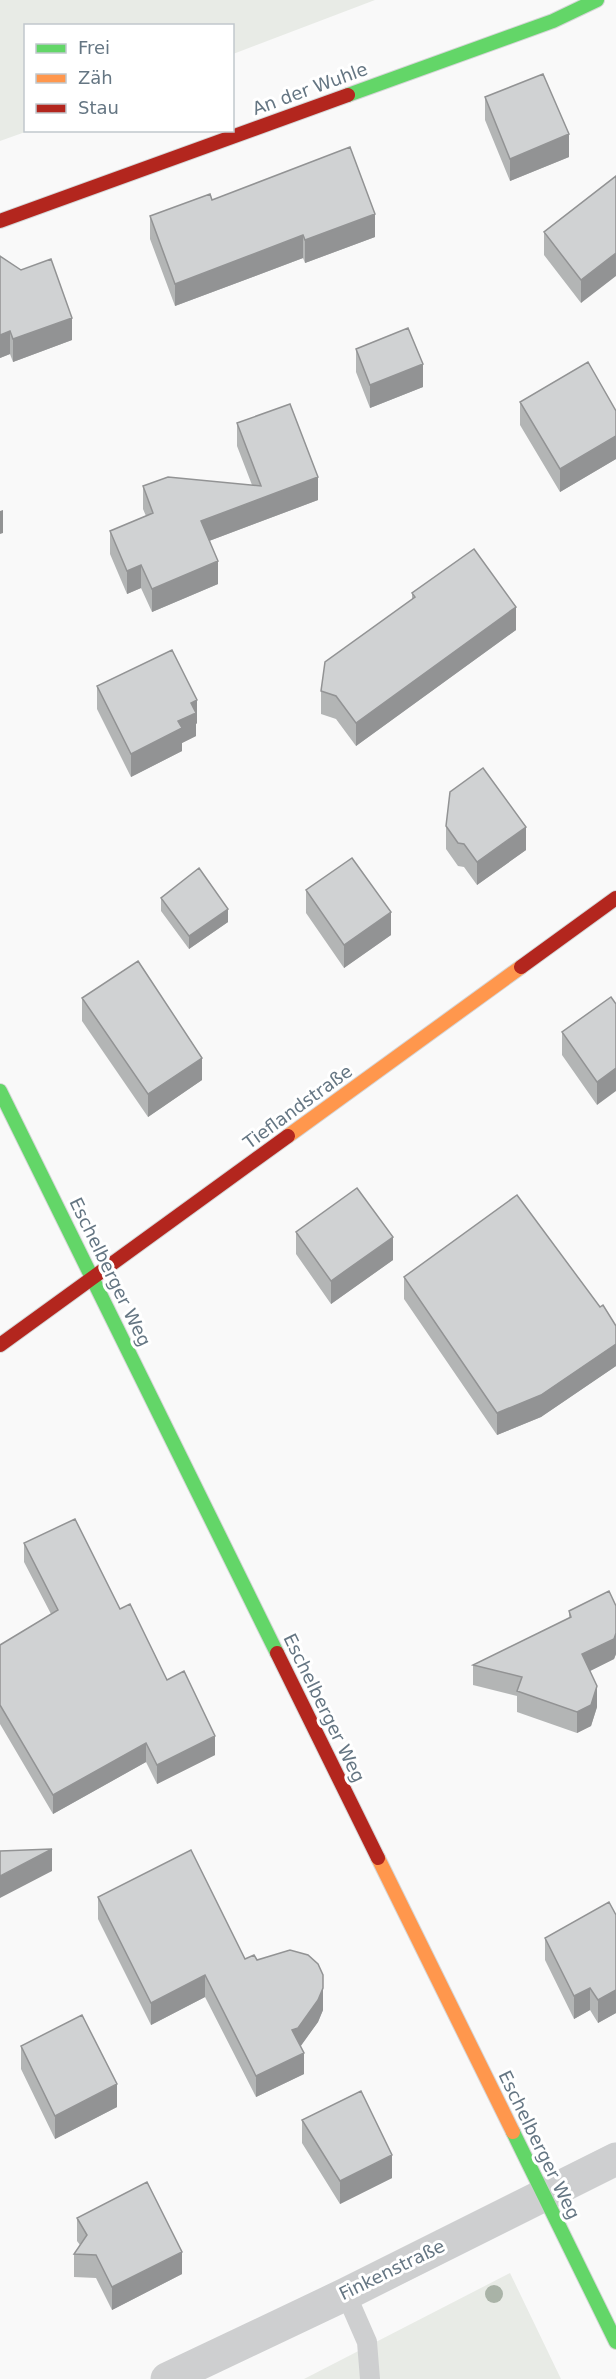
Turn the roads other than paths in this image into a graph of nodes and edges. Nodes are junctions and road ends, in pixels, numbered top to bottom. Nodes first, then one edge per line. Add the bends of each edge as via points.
1 (597, 0) edge
2 (0, 221) edge
3 (616, 898) edge
4 (0, 1091) edge
5 (93, 1278) junction
6 (0, 1345) edge
7 (616, 2159) edge
8 (543, 2195) junction
9 (346, 2294) junction
10 (616, 2342) edge
11 (167, 2379) edge
12 (370, 2379) edge

1 - 2 street, An der Wuhle via 553,21
3 - 5 street, Tieflandstraße
4 - 5 street, Eschelberger Weg
5 - 6 street, Tieflandstraße
5 - 8 street, Eschelberger Weg
7 - 8 street, Finkenstraße
8 - 9 street, Finkenstraße
8 - 10 street, Eschelberger Weg
9 - 11 street, Finkenstraße
9 - 12 lane via 367,2342

